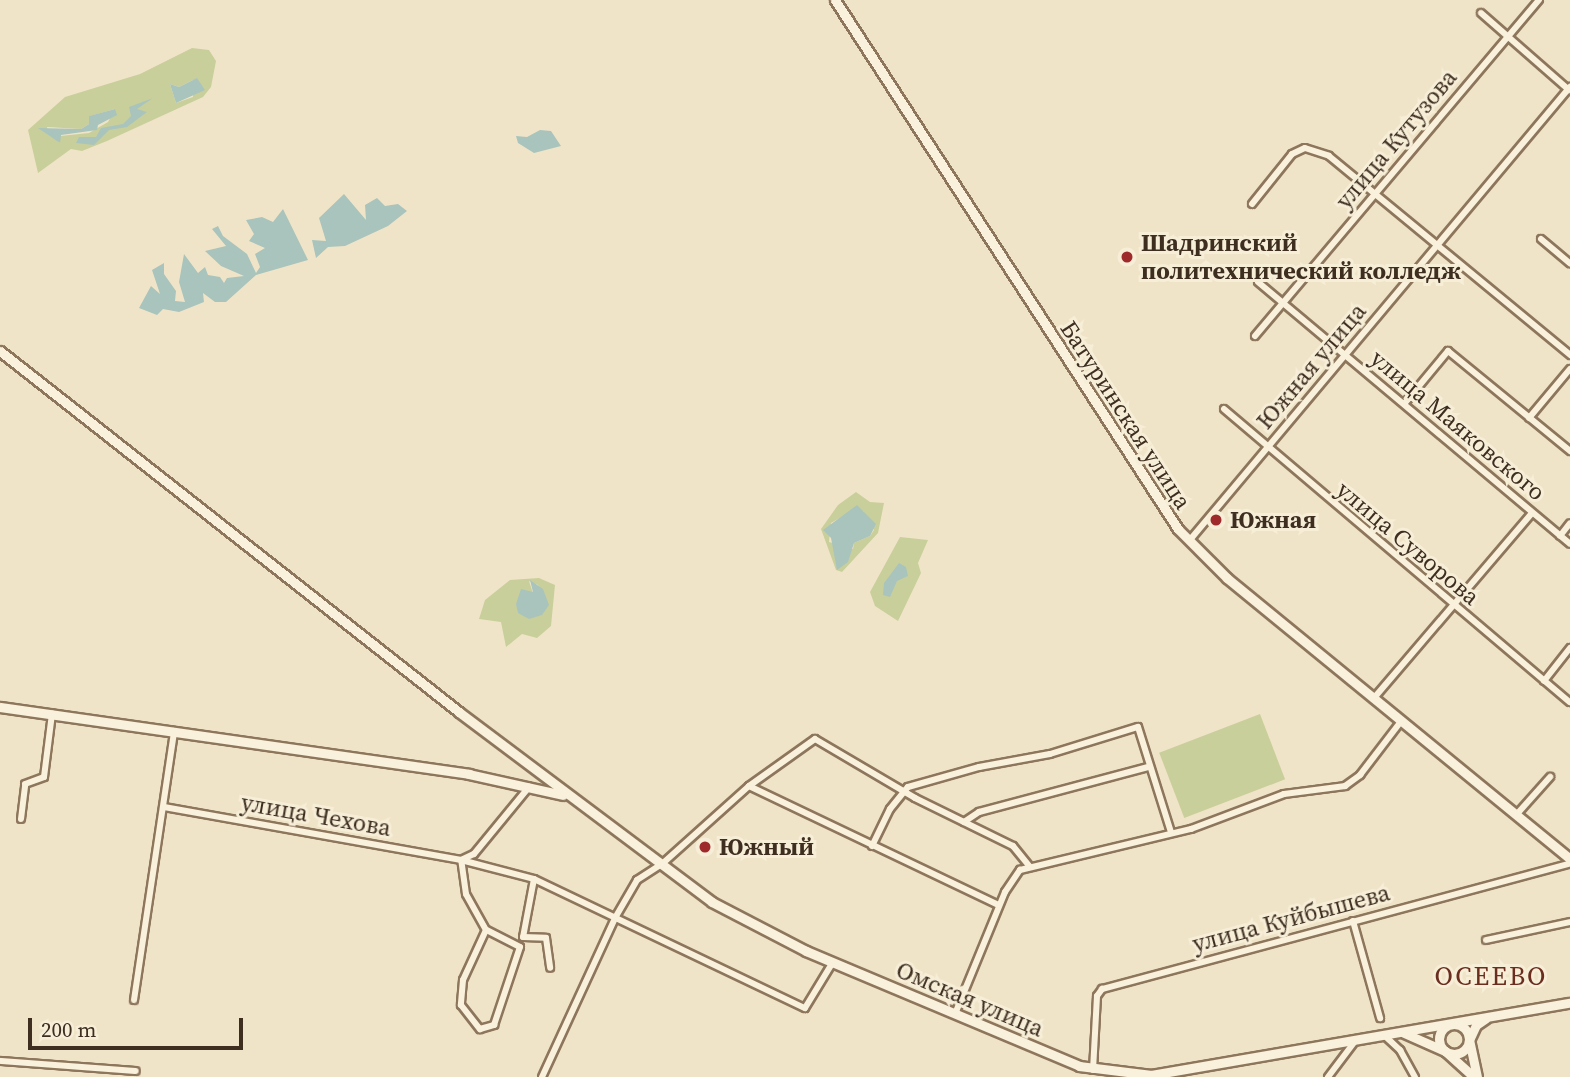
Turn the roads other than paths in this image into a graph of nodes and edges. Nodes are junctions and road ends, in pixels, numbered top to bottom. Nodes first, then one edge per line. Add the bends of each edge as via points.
1 (835, 0) edge
2 (1539, 0) edge
3 (1481, 13) dead end
4 (1509, 36) junction
5 (1569, 89) edge
6 (1375, 193) junction
7 (1252, 204) dead end
8 (1541, 239) dead end
9 (1437, 245) junction
10 (1570, 263) edge
11 (1258, 282) dead end
12 (1283, 303) junction
13 (1255, 336) dead end
14 (0, 351) edge
15 (1345, 355) junction
16 (1570, 355) edge
17 (1570, 369) edge
18 (1404, 404) junction
19 (1224, 409) dead end
20 (1529, 418) junction
21 (1266, 449) junction
22 (1570, 451) edge
23 (1532, 513) junction
24 (1570, 523) edge
25 (1560, 536) junction
26 (1189, 541) junction
27 (1570, 544) edge
28 (1452, 604) junction
29 (1570, 648) edge
30 (1544, 681) junction
31 (1374, 698) junction
32 (1570, 702) edge
33 (0, 707) edge
34 (52, 714) junction
35 (1402, 720) junction
36 (174, 731) junction
37 (1148, 767) junction
38 (1550, 777) dead end
39 (749, 786) junction
40 (528, 787) junction
41 (904, 791) junction
42 (569, 796) junction
43 (164, 807) junction
44 (1517, 814) junction
45 (21, 819) dead end
46 (964, 822) junction
47 (1171, 832) junction
48 (872, 846) junction
49 (461, 860) junction
50 (1570, 862) edge
51 (662, 864) junction
52 (1029, 866) junction
53 (534, 879) junction
54 (999, 905) junction
55 (615, 918) junction
56 (1353, 921) junction
57 (1570, 922) edge
58 (485, 930) junction
59 (1486, 940) dead end
60 (834, 962) junction
61 (550, 968) dead end
62 (134, 1000) dead end
63 (1570, 1003) edge
64 (955, 1014) junction
65 (1490, 1017) junction
66 (1380, 1018) dead end
67 (1451, 1023) junction
68 (1402, 1032) junction
69 (1384, 1036) junction
70 (1356, 1040) junction
71 (1469, 1040) junction
72 (1445, 1051) junction
73 (0, 1061) edge
74 (1093, 1070) junction
75 (135, 1071) dead end
76 (542, 1077) edge
77 (1328, 1077) edge
78 (1415, 1077) edge
79 (1475, 1077) edge

1 - 26 street, Батуринская улица via 1157,502
2 - 4 street, улица Кутузова
3 - 4 street
4 - 5 street
4 - 6 street, улица Кутузова
5 - 9 street, Южная улица
6 - 7 street via 1329,156 1305,148 1280,166
6 - 9 street
6 - 12 street, улица Кутузова
8 - 10 street
9 - 15 street, Южная улица
9 - 16 street
11 - 12 street, улица Маяковского
12 - 13 street, улица Кутузова
12 - 15 street, улица Маяковского
14 - 42 street, Омская улица
15 - 18 street, улица Маяковского
15 - 21 street, Южная улица
17 - 20 street
18 - 20 street via 1448,351
18 - 23 street, улица Маяковского
19 - 21 street, улица Суворова
20 - 22 street
21 - 26 street, Южная улица
21 - 28 street, улица Суворова
23 - 25 street, улица Маяковского
23 - 28 street
24 - 25 street
25 - 27 street, улица Маяковского
26 - 31 street, Батуринская улица via 1227,578
28 - 30 street, улица Суворова
28 - 31 street
29 - 30 street
30 - 32 street, улица Суворова
31 - 35 street, Батуринская улица
33 - 34 street
34 - 36 street
34 - 45 street via 44,777 25,784
35 - 44 street, Батуринская улица
35 - 47 street via 1360,775 1345,786 1284,794
36 - 40 street via 469,774
36 - 43 street
37 - 41 street via 1138,727 1050,754 945,776
37 - 46 street via 979,812
37 - 47 street
38 - 44 street
39 - 41 street via 815,739
39 - 48 street
39 - 51 street
40 - 42 street
40 - 49 street via 474,855
41 - 46 street
41 - 48 street
42 - 51 street, Омская улица
43 - 49 street, улица Чехова
43 - 62 street
44 - 50 street, Батуринская улица
46 - 52 street via 1013,846
47 - 52 street
48 - 54 street
49 - 53 street, улица Чехова
49 - 58 street via 466,894
50 - 56 street, улица Куйбышева
51 - 55 street via 637,880
51 - 60 street, Омская улица via 745,922
52 - 54 street via 1013,877
53 - 55 street, улица Чехова
53 - 61 street via 523,937 546,938
54 - 64 street
55 - 60 street, улица Чехова via 805,1008
55 - 76 street
56 - 66 street
56 - 74 street, улица Куйбышева via 1102,989 1097,996
57 - 59 street
58 - 58 street via 520,947 494,1025 480,1029 461,1005 463,980
60 - 64 street, Омская улица
63 - 65 street, Омская улица
64 - 74 street, Омская улица
65 - 67 street, Омская улица
65 - 71 street via 1476,1024
67 - 68 street, Омская улица
67 - 71 street via 1465,1028
67 - 72 street via 1439,1037
68 - 69 street, Омская улица
68 - 72 street
69 - 70 street, Омская улица
69 - 78 street via 1400,1050
70 - 74 street, Омская улица via 1151,1075
70 - 77 street
71 - 72 street via 1461,1053
71 - 79 street
72 - 79 street
73 - 75 street

